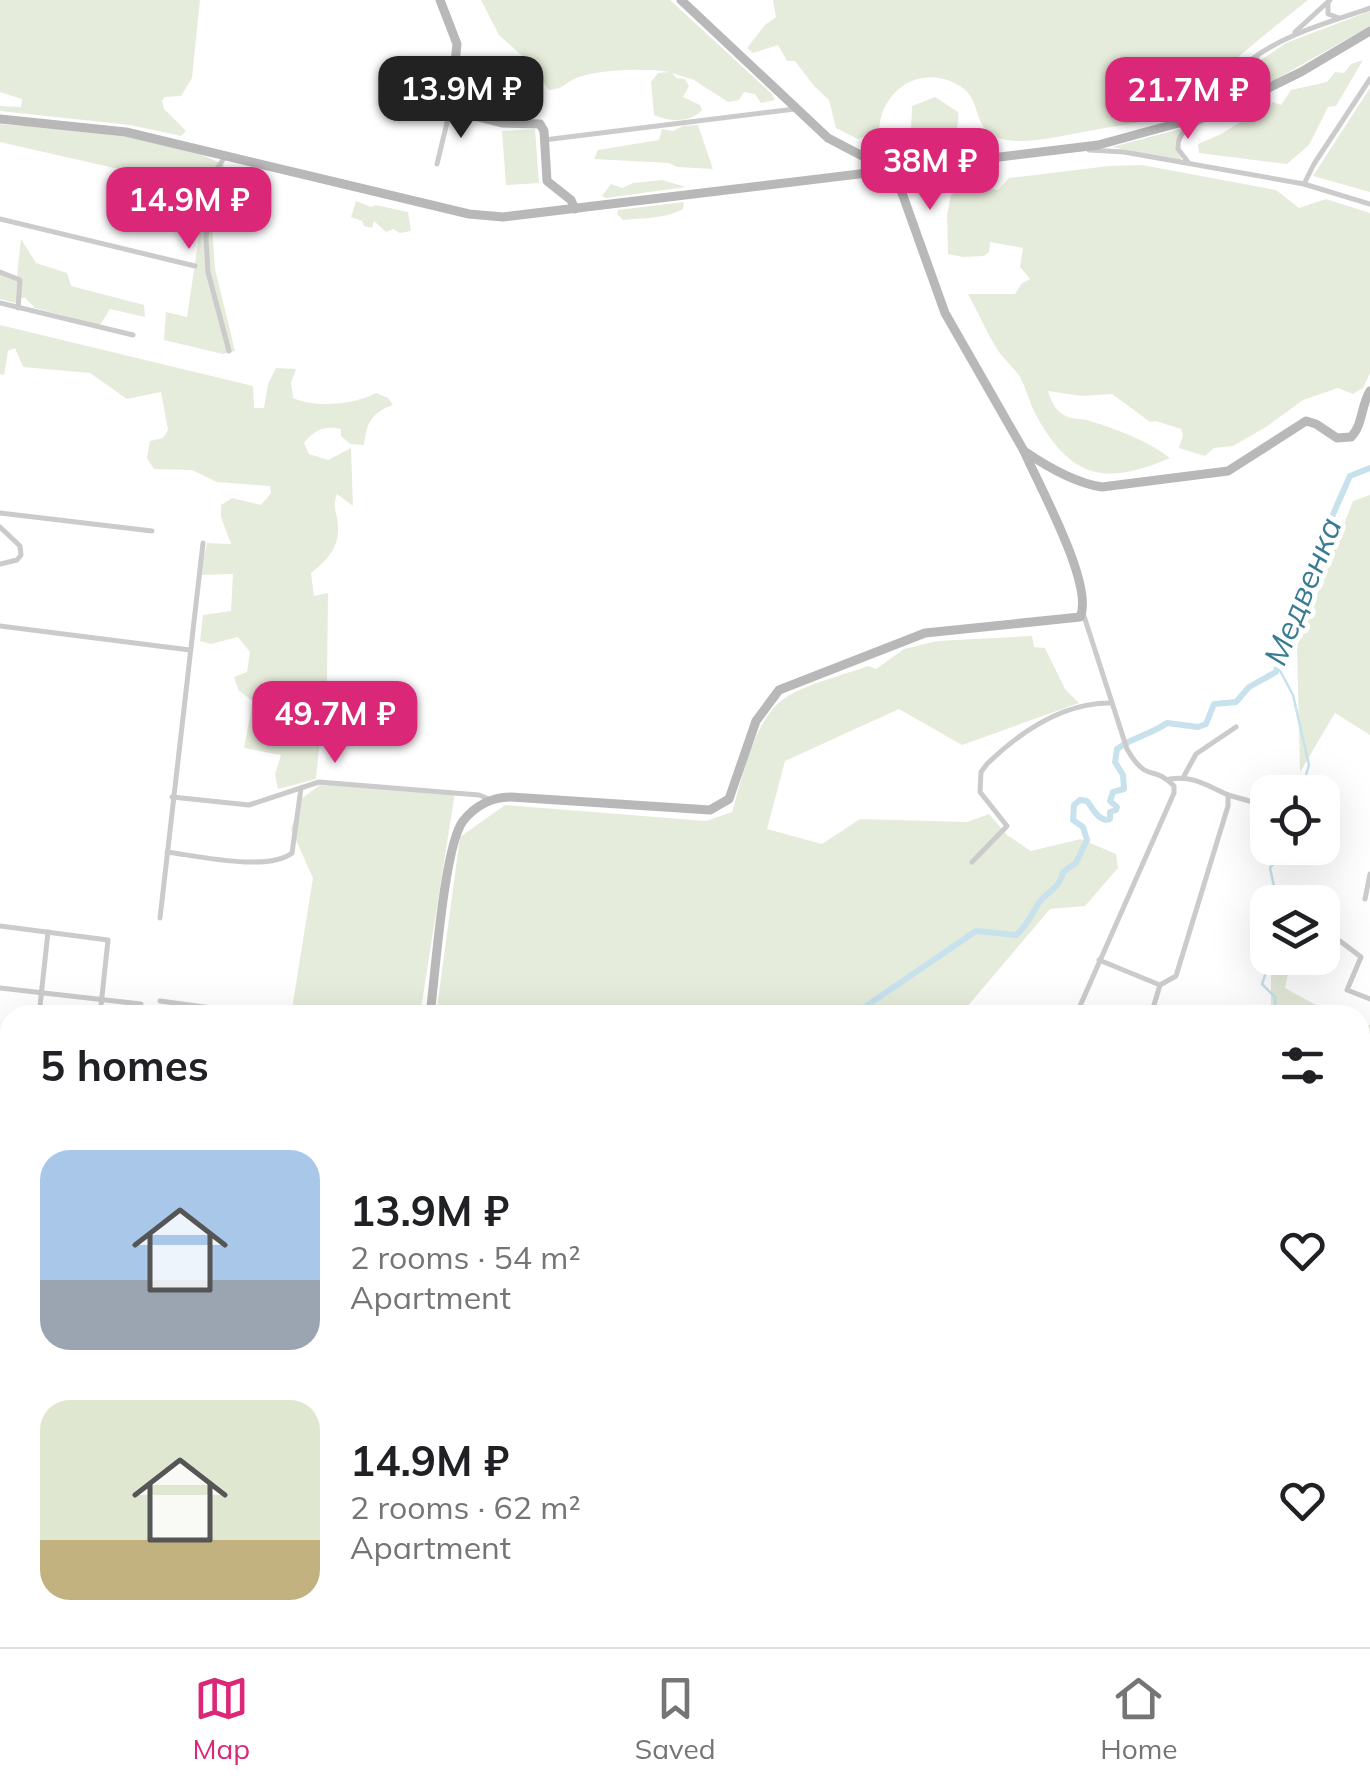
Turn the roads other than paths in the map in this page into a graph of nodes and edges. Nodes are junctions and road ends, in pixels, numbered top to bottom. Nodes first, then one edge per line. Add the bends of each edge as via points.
1 (440, 0) edge
2 (681, 0) edge
3 (1330, 0) edge
4 (1370, 8) edge
5 (1342, 18) junction
6 (1370, 31) edge
7 (1290, 38) junction
8 (1276, 44) junction
9 (1301, 72) junction
10 (1370, 79) edge
11 (798, 109) junction
12 (450, 110) junction
13 (1214, 114) junction
14 (0, 119) edge
15 (1151, 132) junction
16 (544, 140) junction
17 (1070, 151) junction
18 (226, 156) junction
19 (437, 164) dead end
20 (1196, 166) junction
21 (891, 171) junction
22 (1304, 184) junction
23 (1370, 204) edge
24 (575, 209) junction
25 (0, 219) edge
26 (195, 266) dead end
27 (0, 272) edge
28 (0, 303) edge
29 (18, 308) junction
30 (133, 335) dead end
31 (229, 352) dead end
32 (1370, 391) edge
33 (1024, 451) junction
34 (0, 514) edge
35 (0, 528) edge
36 (152, 531) dead end
37 (203, 543) dead end
38 (0, 564) edge
39 (1083, 612) junction
40 (0, 626) edge
41 (190, 650) junction
42 (1110, 703) junction
43 (1236, 727) dead end
44 (1184, 776) junction
45 (1168, 779) junction
46 (301, 788) junction
47 (1228, 795) junction
48 (172, 797) junction
49 (492, 800) junction
50 (1250, 801) edge
51 (167, 852) junction
52 (972, 862) dead end
53 (1370, 874) edge
54 (1365, 900) dead end
55 (160, 918) dead end
56 (0, 926) edge
57 (48, 932) junction
58 (1340, 940) dead end
59 (1100, 960) junction
60 (1160, 986) junction
61 (0, 988) edge
62 (42, 993) junction
63 (1370, 998) edge
64 (101, 1000) junction
65 (160, 1001) dead end
66 (141, 1004) dead end
67 (40, 1005) edge
68 (101, 1005) edge
69 (189, 1005) edge
70 (431, 1005) edge
71 (1080, 1005) edge
72 (1155, 1005) edge

1 - 12 main road via 456,44
2 - 11 main road
3 - 5 street via 1328,14
3 - 7 street
4 - 5 street
5 - 7 street
6 - 9 main road
7 - 8 street
8 - 9 street via 1253,63 1255,80 1268,85
8 - 15 street via 1243,66 1200,110
9 - 13 main road
10 - 22 street
11 - 16 street
11 - 21 main road via 828,138
12 - 16 main road via 502,123 536,123
12 - 19 street
13 - 15 main road
13 - 20 street via 1179,138 1181,156
14 - 18 main road via 103,128
15 - 17 main road
16 - 24 main road via 547,182
17 - 20 street via 1110,150
17 - 21 main road
18 - 24 main road via 480,216
18 - 31 street via 212,176 206,238
20 - 22 street
21 - 24 main road
21 - 33 main road via 945,313
22 - 23 street
25 - 26 street
27 - 29 street via 20,280
28 - 29 street
29 - 30 street
32 - 33 main road via 1351,437 1337,438 1306,421 1219,474 1097,487
33 - 39 main road via 1068,547
34 - 36 street
35 - 38 street via 21,555
37 - 41 street
39 - 42 street
39 - 49 main road via 1076,620 925,633 780,690 756,721 729,799 710,810
40 - 41 street
41 - 48 street
42 - 45 street via 1140,769
42 - 52 street via 1063,711 986,764 980,792 1007,826
43 - 44 street via 1196,754
44 - 45 street
44 - 47 street
45 - 59 street via 1174,793
46 - 48 street via 248,805
46 - 49 street via 319,782
46 - 51 street via 292,853 282,861
47 - 50 street
47 - 60 street via 1176,976
48 - 51 street
49 - 70 main road via 456,833
51 - 55 street
53 - 54 street
56 - 57 street
57 - 62 street
57 - 64 street via 108,940
58 - 63 street via 1361,957 1347,990
59 - 60 street
59 - 71 street
60 - 72 street
61 - 62 street
62 - 64 street
62 - 67 street
64 - 66 street
64 - 68 street
65 - 69 street

